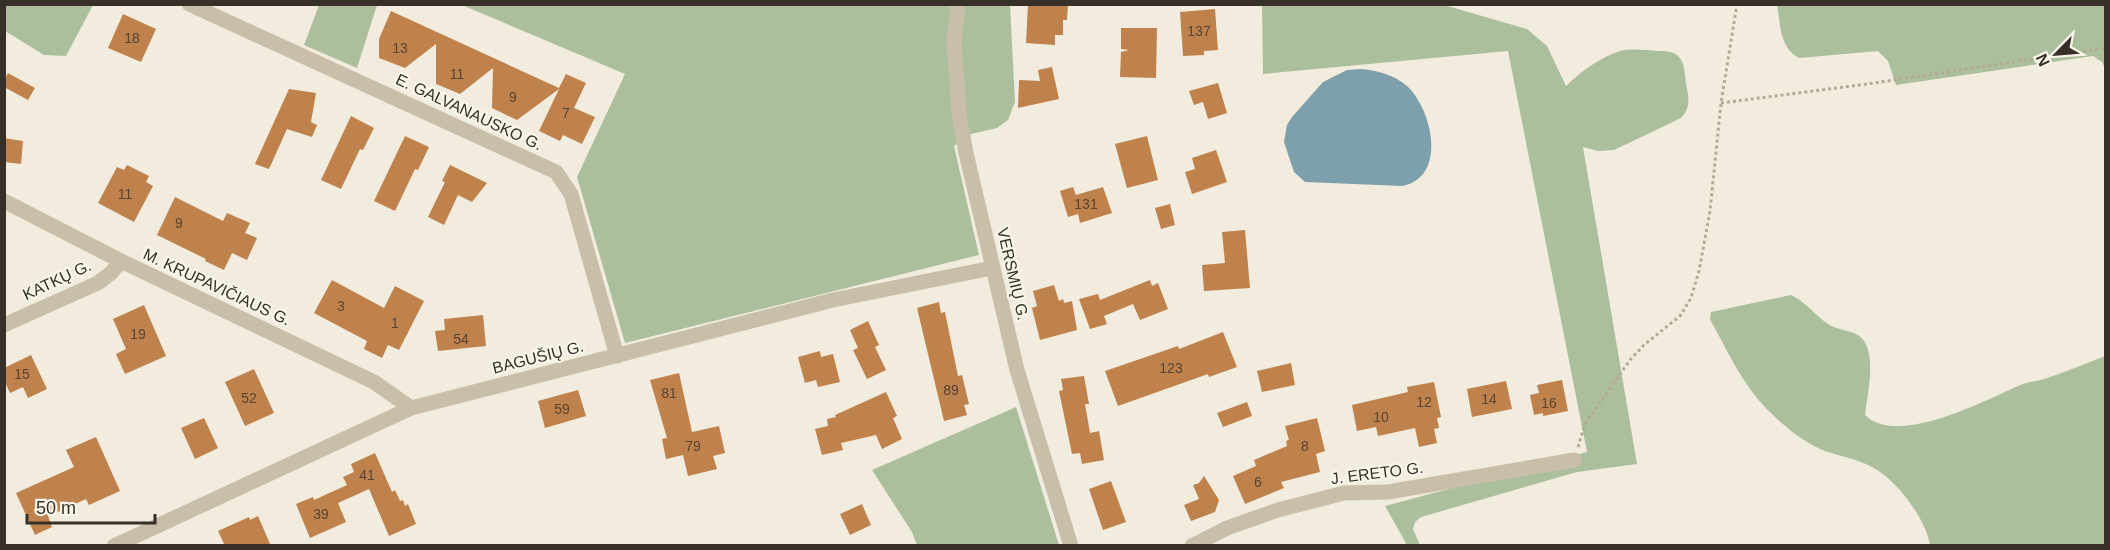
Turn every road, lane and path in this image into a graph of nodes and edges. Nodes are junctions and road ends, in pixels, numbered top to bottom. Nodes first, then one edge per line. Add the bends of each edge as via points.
1 (189, 4) edge
2 (958, 4) edge
3 (1737, 4) edge
4 (2106, 48) edge
5 (1721, 103) junction
6 (4, 201) edge
7 (121, 261) junction
8 (992, 268) junction
9 (4, 325) edge
10 (617, 356) junction
11 (411, 408) junction
12 (1574, 460) joint
13 (114, 546) edge
14 (1071, 546) edge
15 (1192, 546) edge

1 - 10 street, E. GALVANAUSKO G. via 556,172 571,194
2 - 8 street, VERSMIŲ G. via 954,40 959,114
3 - 5 path
4 - 5 path
5 - 12 path via 1710,212 1691,298 1680,316 1630,360 1585,424
6 - 7 street, M. KRUPAVIČIAUS G.
7 - 9 street, KATKŲ G. via 98,283
7 - 11 street, M. KRUPAVIČIAUS G. via 374,382
8 - 10 street, BAGUŠIŲ G. via 833,300
8 - 14 street, VERSMIŲ G. via 1017,370
10 - 11 street, BAGUŠIŲ G.
11 - 13 street, BAGUŠIŲ G.
12 - 15 street, J. ERETO G. via 1388,492 1344,493 1227,528

